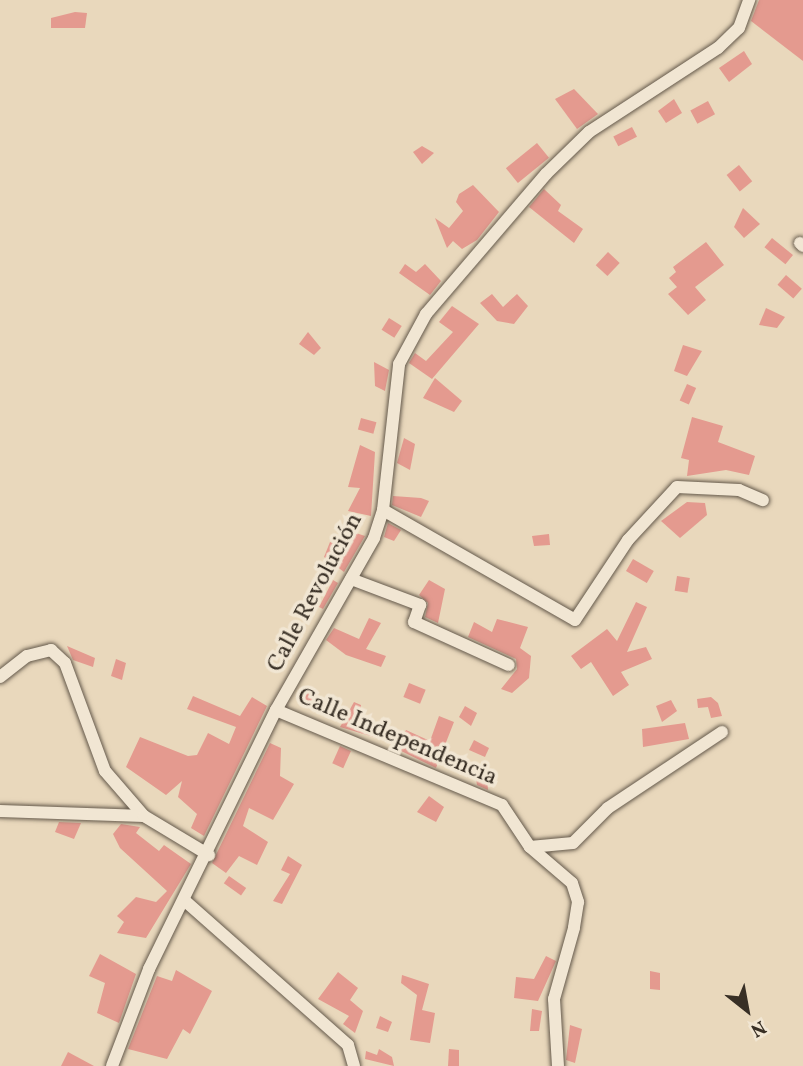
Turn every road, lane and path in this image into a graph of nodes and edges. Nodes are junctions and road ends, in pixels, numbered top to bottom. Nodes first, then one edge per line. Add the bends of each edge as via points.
1 (749, 0) edge
2 (763, 500) dead end
3 (383, 510) junction
4 (351, 579) junction
5 (509, 665) dead end
6 (0, 677) edge
7 (275, 710) junction
8 (722, 732) dead end
9 (0, 811) edge
10 (144, 816) junction
11 (530, 847) junction
12 (209, 855) junction
13 (184, 900) junction
14 (112, 1066) edge
15 (354, 1066) edge
16 (558, 1066) edge

1 - 3 street, Calle Revolución via 739,28 718,48 589,132 546,174 426,314 399,364
2 - 3 street via 739,490 677,487 628,540 575,620
3 - 4 street, Calle Revolución
4 - 5 street via 420,605 414,622
4 - 7 street, Calle Revolución
6 - 10 street via 27,656 51,650 65,663 105,771
7 - 11 street, Calle Independencia via 502,805
7 - 12 street, Calle Revolución
8 - 11 street via 608,808 573,843
9 - 10 street
10 - 12 street
11 - 16 street, Calle Independencia via 572,883 578,902 554,999
12 - 13 street, Calle Revolución
13 - 14 street, Calle Revolución
13 - 15 street via 348,1045

